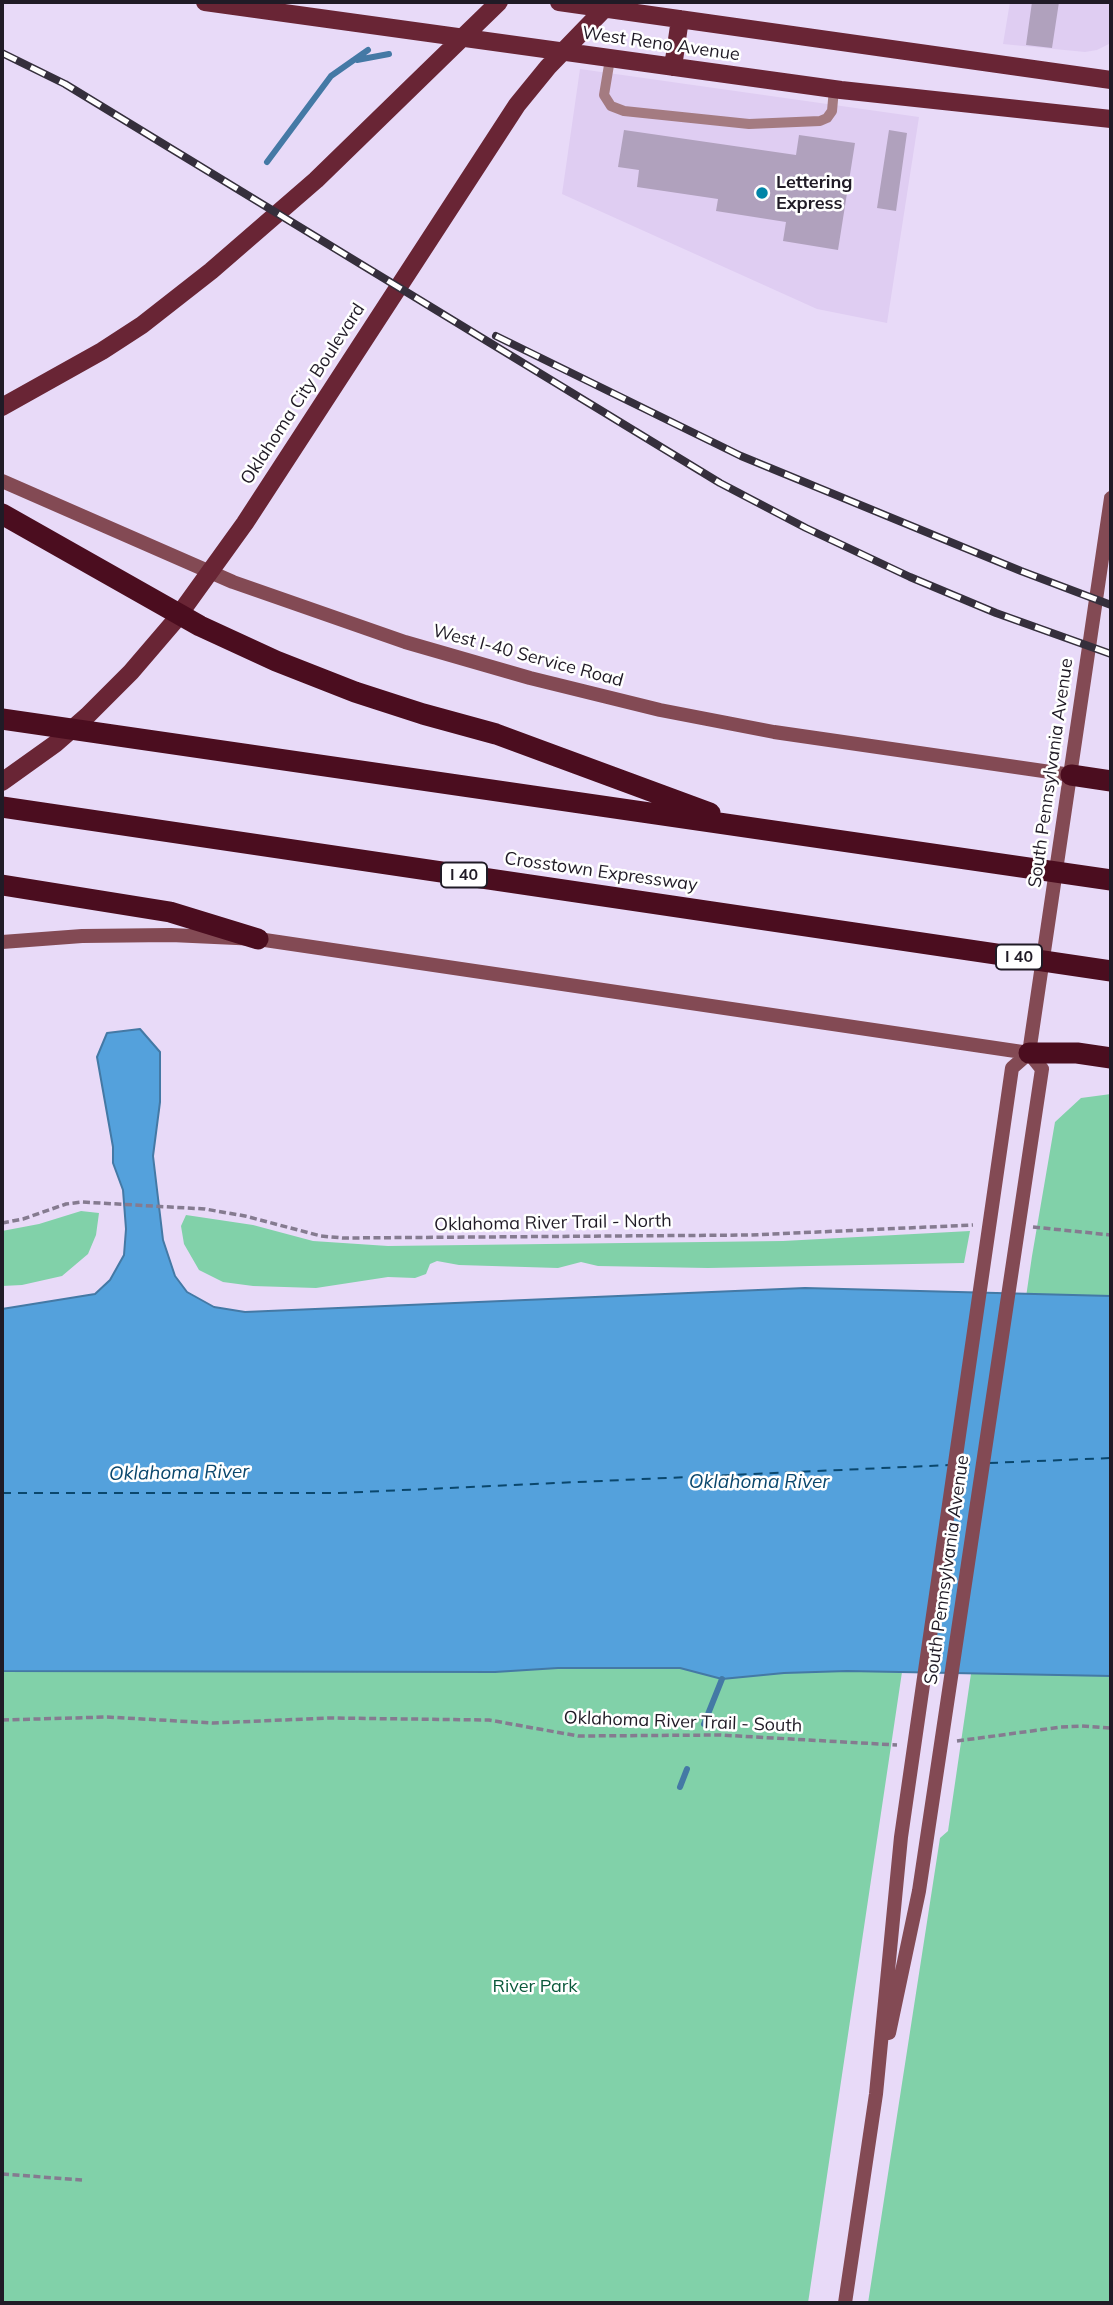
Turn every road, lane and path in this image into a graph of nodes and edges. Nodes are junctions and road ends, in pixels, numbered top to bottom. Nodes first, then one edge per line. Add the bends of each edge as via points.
1 (205, 2) edge
2 (499, 2) edge
3 (559, 2) edge
4 (611, 2) edge
5 (680, 19) junction
6 (610, 59) junction
7 (673, 67) junction
8 (1111, 80) edge
9 (834, 89) junction
10 (1111, 119) edge
11 (2, 407) edge
12 (2, 481) edge
13 (1111, 498) edge
14 (2, 514) edge
15 (2, 719) edge
16 (1071, 775) junction
17 (1111, 781) edge
18 (2, 782) edge
19 (2, 807) edge
20 (751, 828) junction
21 (1111, 880) edge
22 (2, 885) edge
23 (258, 939) junction
24 (2, 942) edge
25 (1111, 971) edge
26 (1029, 1053) junction
27 (1111, 1058) edge
28 (2, 1223) edge
29 (978, 1224) dead end
30 (1024, 1227) dead end
31 (1111, 1235) edge
32 (2, 1720) edge
33 (1111, 1728) edge
34 (951, 1741) dead end
35 (903, 1744) dead end
36 (876, 2094) junction
37 (2, 2174) edge
38 (82, 2180) dead end
39 (845, 2303) edge

1 - 6 main road, West Reno Avenue
2 - 11 main road via 316,180 211,271 142,325
3 - 5 main road, West Reno Avenue
4 - 18 main road, Oklahoma City Boulevard via 517,105 245,523 173,623 87,716
5 - 7 main road
5 - 8 main road, West Reno Avenue
6 - 7 main road, West Reno Avenue
6 - 9 lane via 604,95 611,106 624,111 749,124 820,121 832,111
7 - 9 main road, West Reno Avenue
9 - 10 main road, West Reno Avenue
12 - 16 main road, West I-40 Service Road via 233,582 405,642 530,678 774,732
13 - 16 main road, South Pennsylvania Avenue
14 - 20 highway via 200,626 276,661 355,692 496,734
15 - 20 highway
16 - 17 highway
16 - 26 main road, South Pennsylvania Avenue
19 - 25 highway, Crosstown Expressway / I 40
20 - 21 highway
22 - 23 highway via 170,912
23 - 24 main road via 82,936
23 - 26 main road
26 - 27 highway
26 - 36 main road, South Pennsylvania Avenue via 1012,1068 894,1889
26 - 36 main road, South Pennsylvania Avenue via 1042,1069 928,1837
28 - 29 path, Oklahoma River Trail - North via 74,1202 90,1202 192,1208 321,1236 396,1239 751,1235
30 - 31 path
32 - 35 path, Oklahoma River Trail - South via 489,1720 578,1736 720,1735
33 - 34 path via 1061,1727
36 - 39 main road, South Pennsylvania Avenue
37 - 38 path

